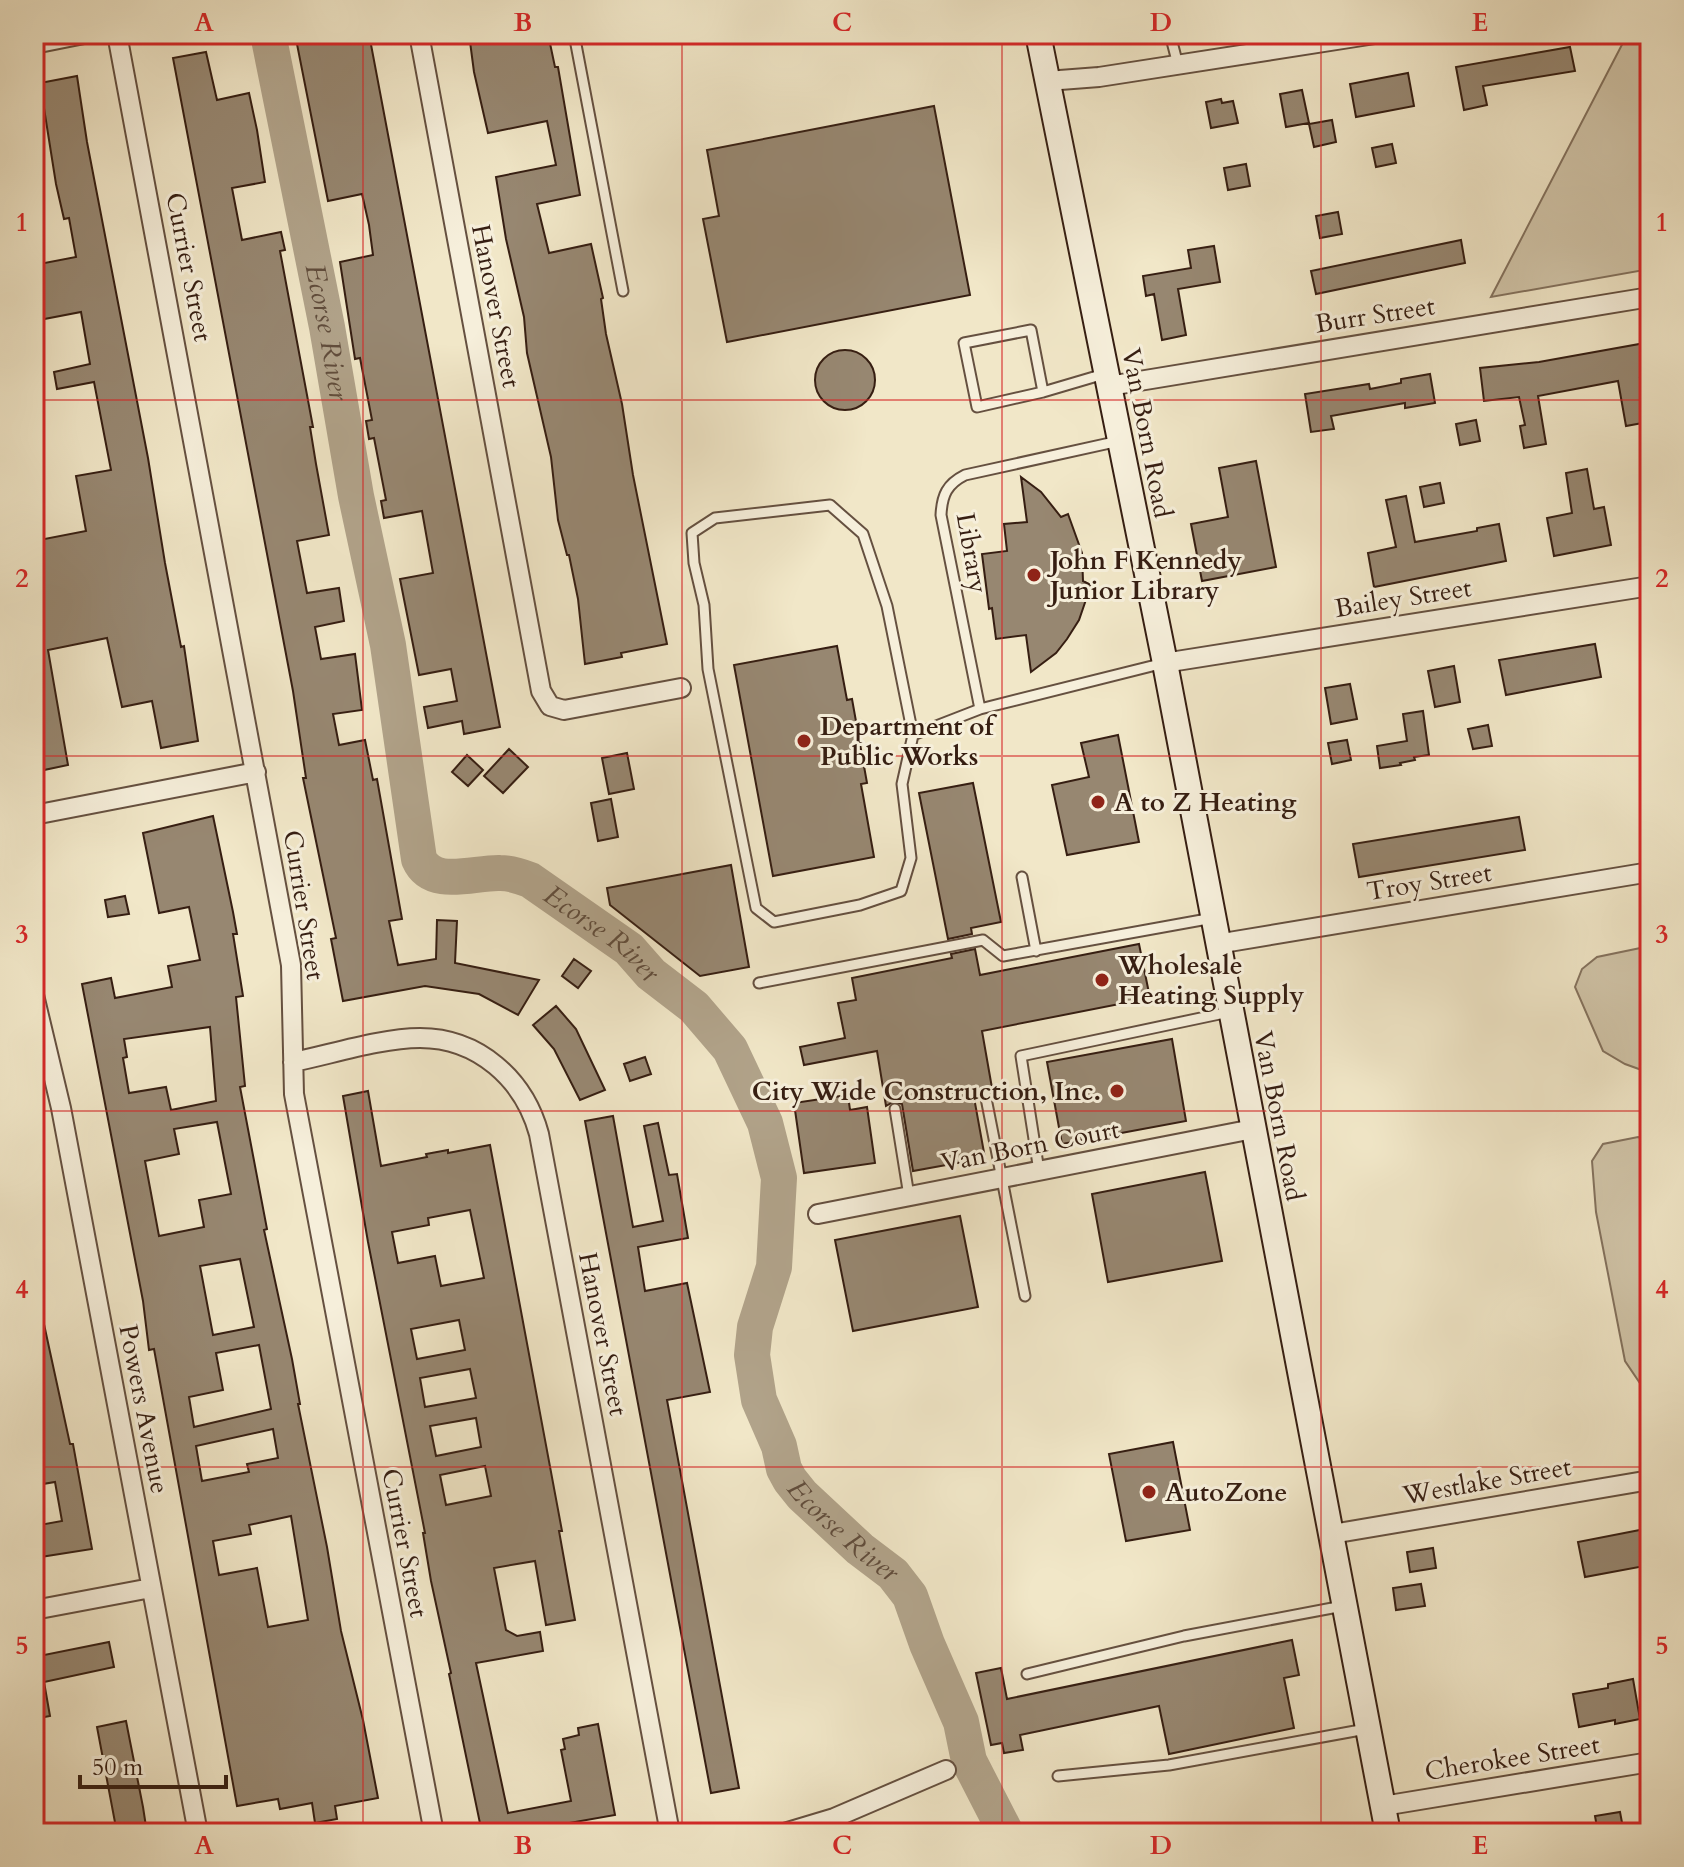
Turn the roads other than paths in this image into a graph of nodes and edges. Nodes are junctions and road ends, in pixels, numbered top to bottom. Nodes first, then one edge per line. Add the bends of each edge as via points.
1 (84, 34) edge
2 (117, 34) edge
3 (419, 34) edge
4 (574, 34) edge
5 (1038, 34) edge
6 (1170, 34) edge
7 (1375, 34) edge
8 (34, 44) edge
9 (1178, 65) junction
10 (1047, 81) junction
11 (623, 291) dead end
12 (1650, 297) edge
13 (1108, 379) junction
14 (1043, 392) junction
15 (1119, 441) junction
16 (1650, 586) edge
17 (1164, 663) junction
18 (681, 688) dead end
19 (980, 709) junction
20 (913, 735) junction
21 (256, 772) junction
22 (34, 815) edge
23 (1650, 872) edge
24 (1022, 877) dead end
25 (1213, 918) junction
26 (1217, 944) junction
27 (1036, 951) junction
28 (759, 983) dead end
29 (34, 995) edge
30 (1230, 1012) junction
31 (293, 1062) junction
32 (985, 1093) dead end
33 (895, 1109) dead end
34 (1253, 1129) junction
35 (1039, 1171) junction
36 (1002, 1178) junction
37 (909, 1196) junction
38 (818, 1214) dead end
39 (1025, 1296) dead end
40 (1650, 1480) edge
41 (1332, 1534) junction
42 (151, 1588) junction
43 (1346, 1605) junction
44 (34, 1610) edge
45 (1027, 1674) dead end
46 (1369, 1728) junction
47 (1650, 1762) edge
48 (946, 1770) dead end
49 (1058, 1776) dead end
50 (1383, 1806) junction
51 (837, 1826) edge
52 (198, 1833) edge
53 (434, 1833) edge
54 (670, 1833) edge
55 (784, 1833) edge
56 (1388, 1833) edge

1 - 8 street
2 - 21 street, Currier Street
3 - 18 street, Hanover Street via 541,691 550,706 571,709
4 - 11 lane
5 - 10 main road, Van Born Road
6 - 9 lane
7 - 9 street
9 - 10 street
10 - 13 main road, Van Born Road
12 - 13 street, Burr Street
13 - 14 lane
13 - 15 main road, Van Born Road
14 - 14 lane via 977,407 964,343 1031,330
15 - 17 main road, Van Born Road
15 - 19 lane, Library via 965,475 950,483 941,515
16 - 17 street, Bailey Street
17 - 19 lane
17 - 25 main road, Van Born Road
19 - 20 lane
20 - 20 lane via 902,784 911,858 901,891 774,922 756,908 708,669 692,533 715,518 830,505 863,534 887,606
21 - 22 street
21 - 31 street, Currier Street via 291,965
23 - 26 street, Troy Street
24 - 27 lane
25 - 26 main road, Van Born Road
25 - 27 lane
26 - 30 main road, Van Born Road
27 - 28 lane via 1003,956 983,940
29 - 42 street, Powers Avenue via 61,1108
30 - 34 main road, Van Born Road
30 - 35 lane via 1021,1056
31 - 53 street, Currier Street via 294,1094
31 - 54 street, Hanover Street via 405,1039 442,1040 495,1063 528,1104 539,1134
32 - 36 lane
33 - 37 lane
34 - 35 street, Van Born Court
34 - 41 main road, Van Born Road
35 - 36 street, Van Born Court
36 - 37 street, Van Born Court
36 - 39 lane
37 - 38 street, Van Born Court
40 - 41 street, Westlake Street
41 - 43 main road, Van Born Road
42 - 44 street
42 - 52 street, Powers Avenue
43 - 45 lane
43 - 46 main road, Van Born Road
46 - 49 lane via 1169,1765
46 - 50 main road, Van Born Road
47 - 50 street, Cherokee Street
48 - 51 street
50 - 56 main road, Van Born Road
51 - 55 street

